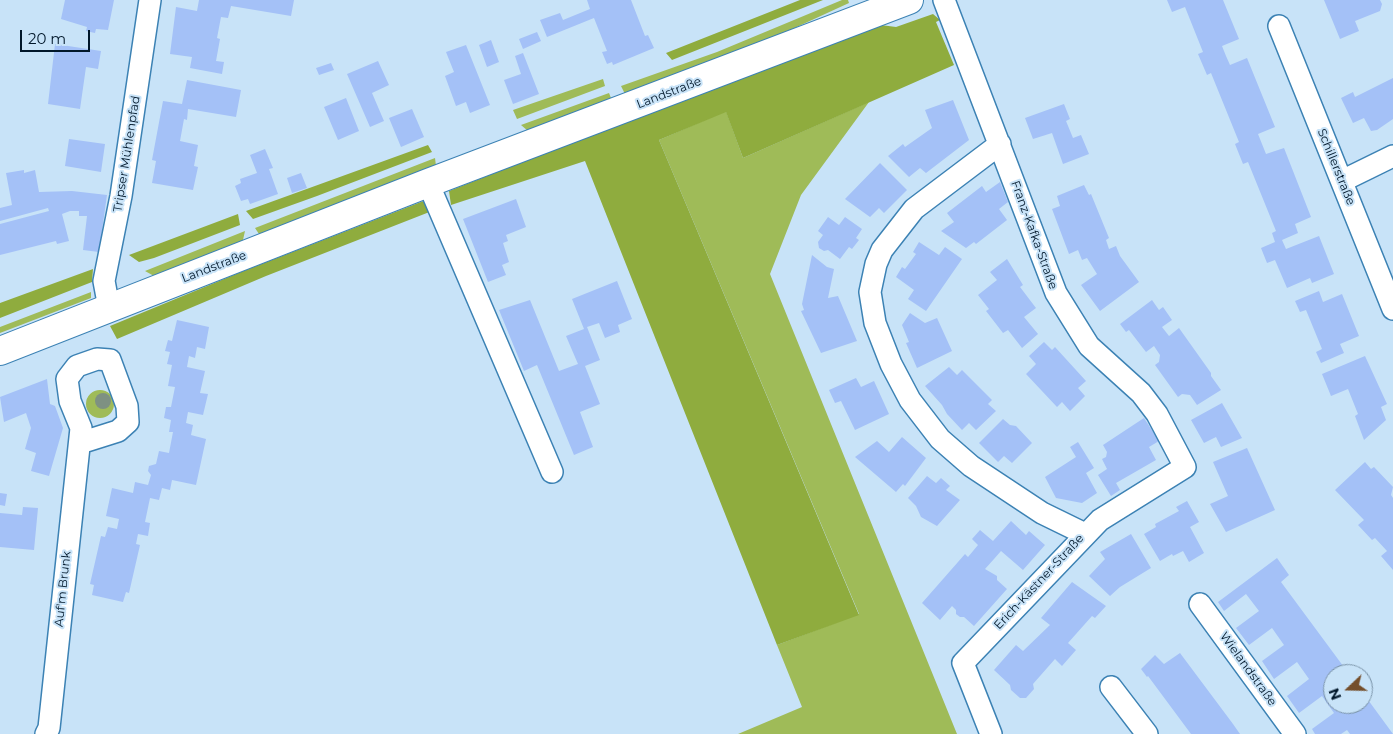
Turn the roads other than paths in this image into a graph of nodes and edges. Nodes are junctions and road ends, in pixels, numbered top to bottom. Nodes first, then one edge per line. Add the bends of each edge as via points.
1 (150, 0) edge
2 (909, 0) edge
3 (944, 0) edge
4 (1279, 26) dead end
5 (1000, 144) junction
6 (1393, 156) edge
7 (1342, 181) junction
8 (428, 183) junction
9 (109, 308) junction
10 (1393, 309) edge
11 (0, 351) edge
12 (80, 443) dead end
13 (1185, 467) joint
14 (552, 472) dead end
15 (1085, 534) junction
16 (1200, 604) dead end
17 (1112, 687) dead end
18 (46, 734) edge
19 (991, 734) edge
20 (1147, 734) edge
21 (1295, 734) edge

1 - 9 street, Tripser Mühlenpfad via 122,196 104,281
2 - 8 street, Landstraße
3 - 5 street, Franz-Kafka-Straße
4 - 7 street, Schillerstraße
5 - 13 street, Franz-Kafka-Straße via 1056,293 1090,346 1140,393 1157,414
5 - 15 street via 914,209 882,250 870,292 875,323 910,400 940,439 970,466 1042,513
6 - 7 street
7 - 10 street, Schillerstraße
8 - 9 street, Landstraße
8 - 14 street
9 - 11 street, Landstraße
12 - 18 street, Auf'm Brunk
13 - 15 street, Erich-Kästner-Straße via 1100,520
15 - 19 street, Erich-Kästner-Straße via 963,663
16 - 21 street, Wielandstraße
17 - 20 street

